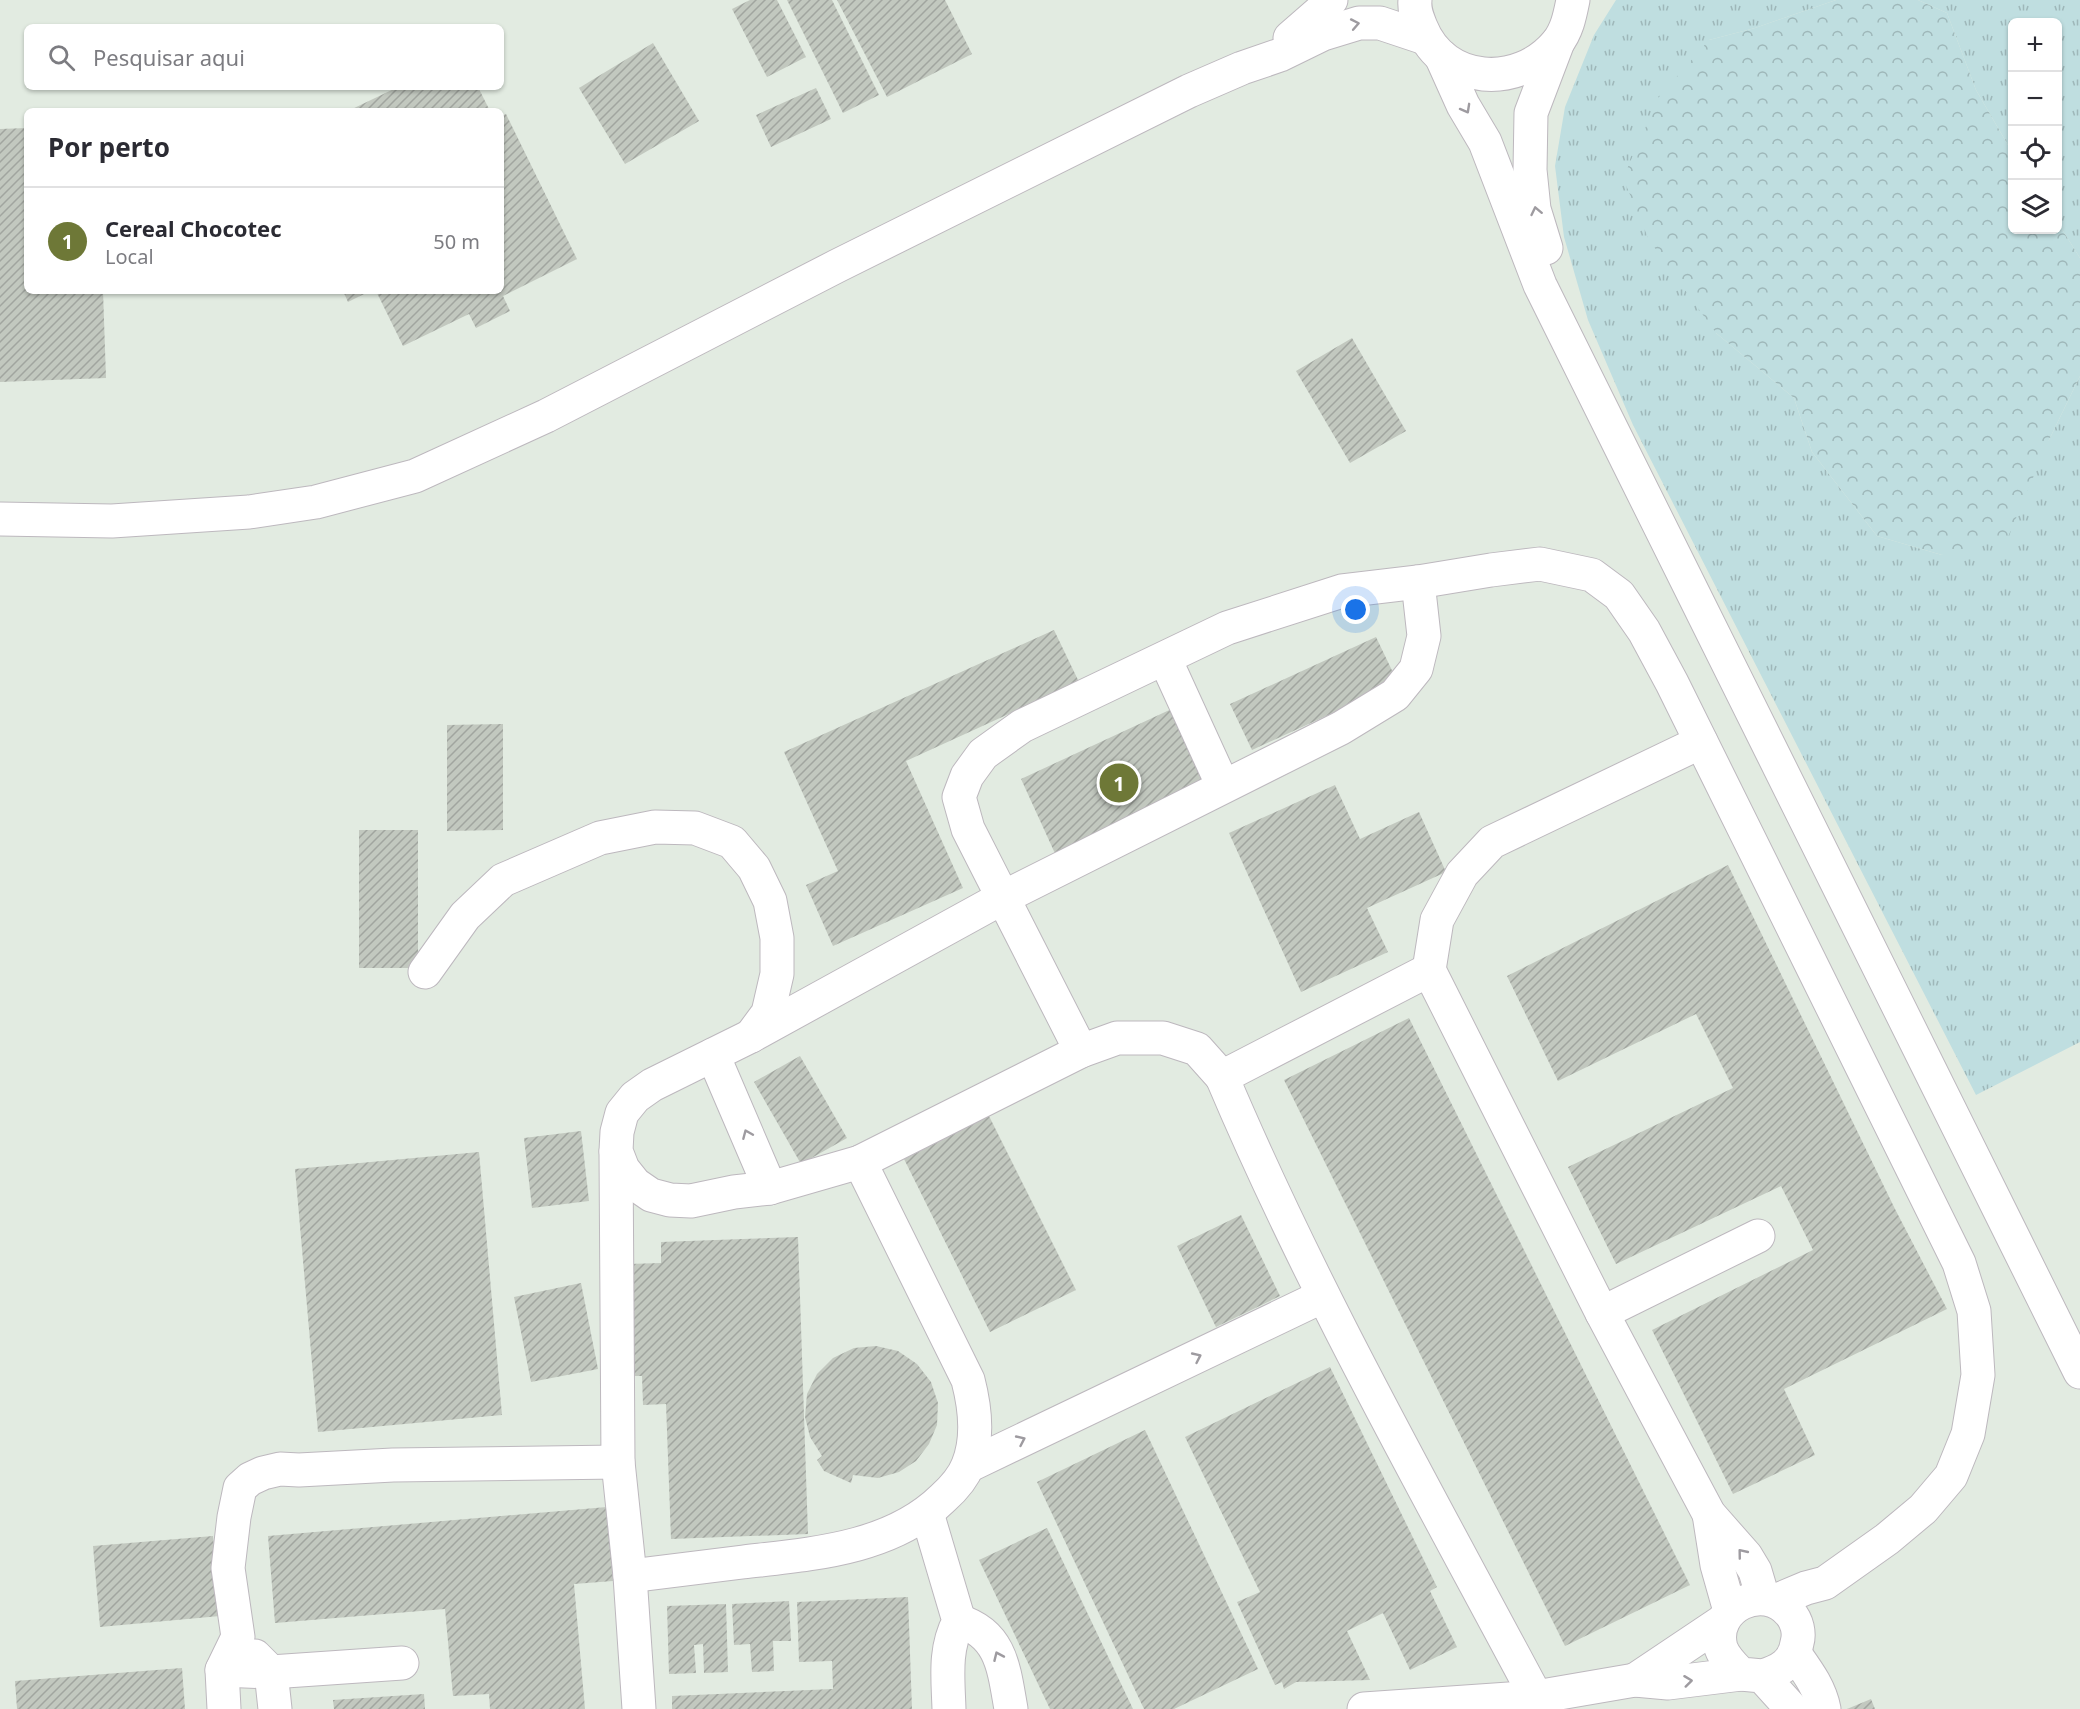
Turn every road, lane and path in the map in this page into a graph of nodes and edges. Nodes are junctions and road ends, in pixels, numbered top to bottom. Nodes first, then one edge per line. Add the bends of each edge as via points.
1 (1331, 0) edge
2 (1415, 0) edge
3 (1571, 16) edge
4 (1433, 47) junction
5 (1242, 68) junction
6 (1599, 406) junction
7 (0, 519) edge
8 (1418, 582) junction
9 (1165, 659) junction
10 (1701, 742) junction
11 (1223, 786) junction
12 (1002, 898) junction
13 (1429, 970) junction
14 (425, 972) dead end
15 (751, 1036) junction
16 (1081, 1051) junction
17 (713, 1055) junction
18 (1222, 1077) junction
19 (616, 1151) junction
20 (860, 1161) junction
21 (770, 1188) junction
22 (1758, 1236) dead end
23 (1323, 1296) junction
24 (1602, 1313) junction
25 (2080, 1372) edge
26 (618, 1462) junction
27 (968, 1466) junction
28 (927, 1513) junction
29 (1709, 1514) junction
30 (630, 1576) junction
31 (1825, 1583) junction
32 (1769, 1600) junction
33 (1727, 1616) junction
34 (959, 1622) junction
35 (238, 1637) junction
36 (1796, 1641) junction
37 (402, 1663) dead end
38 (222, 1670) junction
39 (271, 1672) junction
40 (1751, 1675) junction
41 (1635, 1680) junction
42 (1536, 1697) junction
43 (224, 1709) edge
44 (275, 1709) edge
45 (639, 1709) edge
46 (950, 1709) edge
47 (1011, 1709) edge
48 (1364, 1709) edge
49 (1792, 1709) edge
50 (1824, 1709) edge

1 - 5 street via 1287,41
2 - 4 street via 1414,9
3 - 4 street via 1539,61 1515,72 1489,76 1464,70
6 -> 3 street via 1534,209 1530,170 1531,113
5 -> 4 street via 1359,23 1380,23
4 -> 6 street via 1485,142 1540,285
5 - 7 street via 837,266 556,411 415,476 316,502 249,512 112,521
6 - 25 street
8 - 9 street via 1342,591 1227,628
8 - 10 street via 1540,564 1592,575 1619,595 1644,631
8 - 11 street via 1424,636 1416,669 1395,695 1341,728
9 - 11 street
9 - 12 street via 1023,726 983,754 967,776 959,797 968,829
10 - 13 street via 1492,842 1462,874 1437,920
10 - 31 street via 1959,1263 1974,1311 1978,1376 1968,1434 1951,1476 1923,1509
11 - 12 street
12 - 15 street
12 - 16 street
13 - 18 street
13 - 24 street
14 - 15 street via 465,916 503,880 600,838 655,827 695,828 732,842 754,868 770,901 777,938 777,974 768,1013
15 - 17 street
16 - 18 street via 1117,1038 1163,1038 1197,1049
16 - 20 street
17 - 19 street via 635,1097 622,1113
21 -> 17 street
18 - 23 street
19 - 21 street via 635,1184 651,1195 669,1200 691,1201
19 - 26 street
20 - 21 street
20 - 27 street via 968,1380 975,1435
22 - 24 street
27 -> 23 street
23 - 42 street
24 - 29 street
26 - 30 street
26 - 35 street via 393,1465 263,1473 240,1488 234,1517 228,1568
27 - 28 street via 952,1490
28 - 30 street via 896,1531 823,1552
28 - 34 street
32 -> 29 street via 1746,1556
29 - 33 street
30 - 45 street
31 - 32 street
31 - 36 street
32 - 33 street via 1751,1598 1739,1603
32 - 36 street via 1793,1617
33 - 40 street via 1720,1634 1721,1648 1727,1660
33 - 41 street
34 - 46 street via 951,1637 947,1666
47 -> 34 street via 999,1656 987,1635
35 - 38 street
35 - 39 street
36 - 40 street via 1786,1665 1775,1672
36 - 50 street
37 - 39 street
38 - 39 street
38 - 43 street
39 - 44 street
41 -> 40 street via 1668,1683
40 - 49 street
41 - 42 street
42 - 48 street

